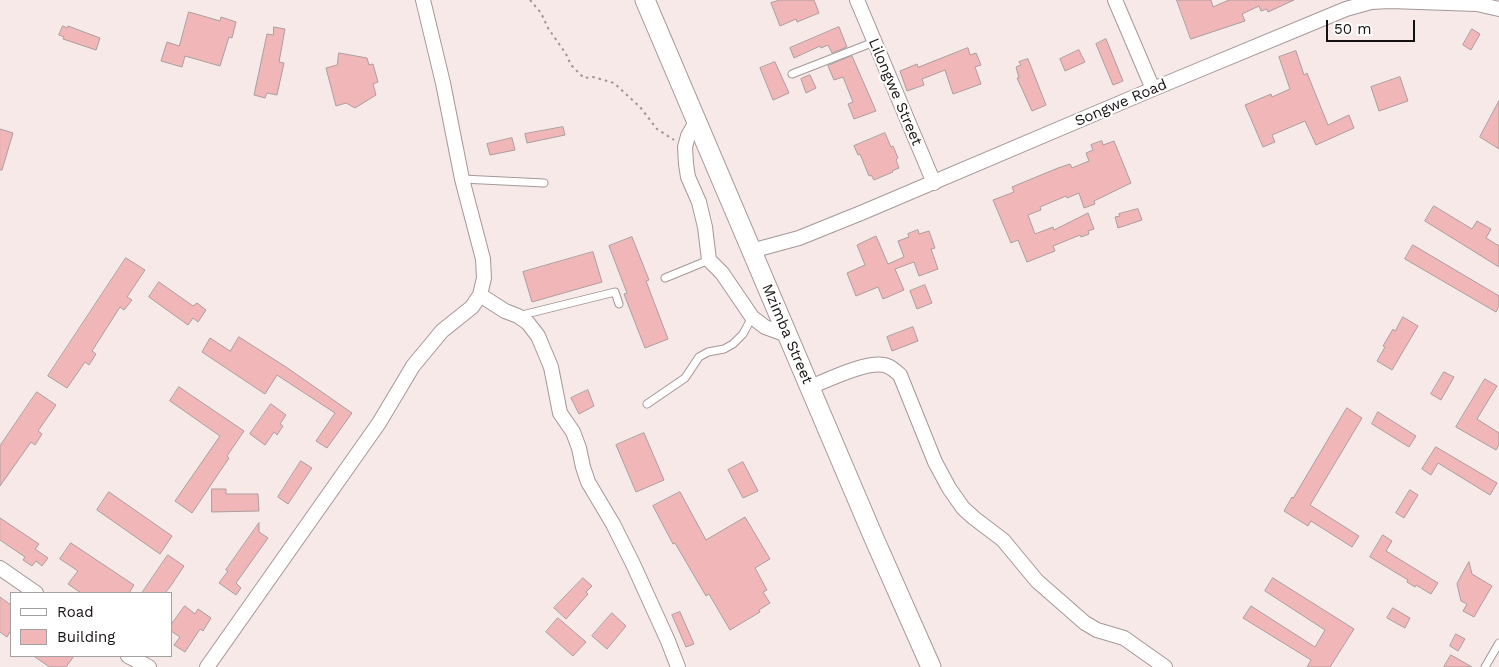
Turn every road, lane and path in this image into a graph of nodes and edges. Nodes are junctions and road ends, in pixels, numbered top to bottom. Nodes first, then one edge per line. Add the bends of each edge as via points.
1 (423, 0) edge
2 (530, 0) edge
3 (645, 0) edge
4 (857, 0) edge
5 (1115, 0) edge
6 (1499, 9) edge
7 (874, 42) junction
8 (792, 74) dead end
9 (1153, 89) junction
10 (696, 122) junction
11 (685, 147) junction
12 (462, 179) junction
13 (544, 183) dead end
14 (934, 183) junction
15 (751, 251) junction
16 (709, 260) junction
17 (665, 278) dead end
18 (480, 295) junction
19 (619, 304) dead end
20 (518, 316) junction
21 (752, 317) junction
22 (788, 335) junction
23 (810, 387) junction
24 (648, 404) dead end
25 (0, 568) edge
26 (35, 592) edge
27 (1499, 642) edge
28 (130, 657) edge
29 (149, 667) edge
30 (208, 667) edge
31 (678, 667) edge
32 (931, 667) edge
33 (1165, 667) edge
34 (1485, 667) edge

1 - 12 street
2 - 11 path via 577,73 584,78 614,83 658,129
3 - 10 main road, Mzimba Street
4 - 7 street, Lilongwe Street
5 - 9 street
6 - 9 street, Songwe Road via 1476,4 1371,2 1316,21
7 - 8 lane
7 - 14 street, Lilongwe Street
9 - 14 street, Songwe Road
10 - 11 street
10 - 15 main road, Mzimba Street
11 - 16 street via 688,177 699,202
12 - 13 lane
12 - 18 street via 483,259 484,278
14 - 15 street, Songwe Road via 799,238
15 - 22 main road, Mzimba Street
16 - 17 lane
16 - 21 street via 722,273
18 - 20 street
18 - 30 street via 472,307 442,331 413,366 379,423
19 - 20 lane via 615,292
20 - 31 street via 538,336 551,367 560,413 580,448 588,482 633,564
21 - 22 street via 765,327
21 - 24 lane via 744,334 733,344 699,357 685,378
22 - 23 main road, Mzimba Street
23 - 32 main road, Mzimba Street
23 - 33 street via 867,365 886,365 894,369 900,375 935,462 963,508 1003,540 1037,581 1085,623 1124,638
25 - 26 street
27 - 34 lane
28 - 29 street

